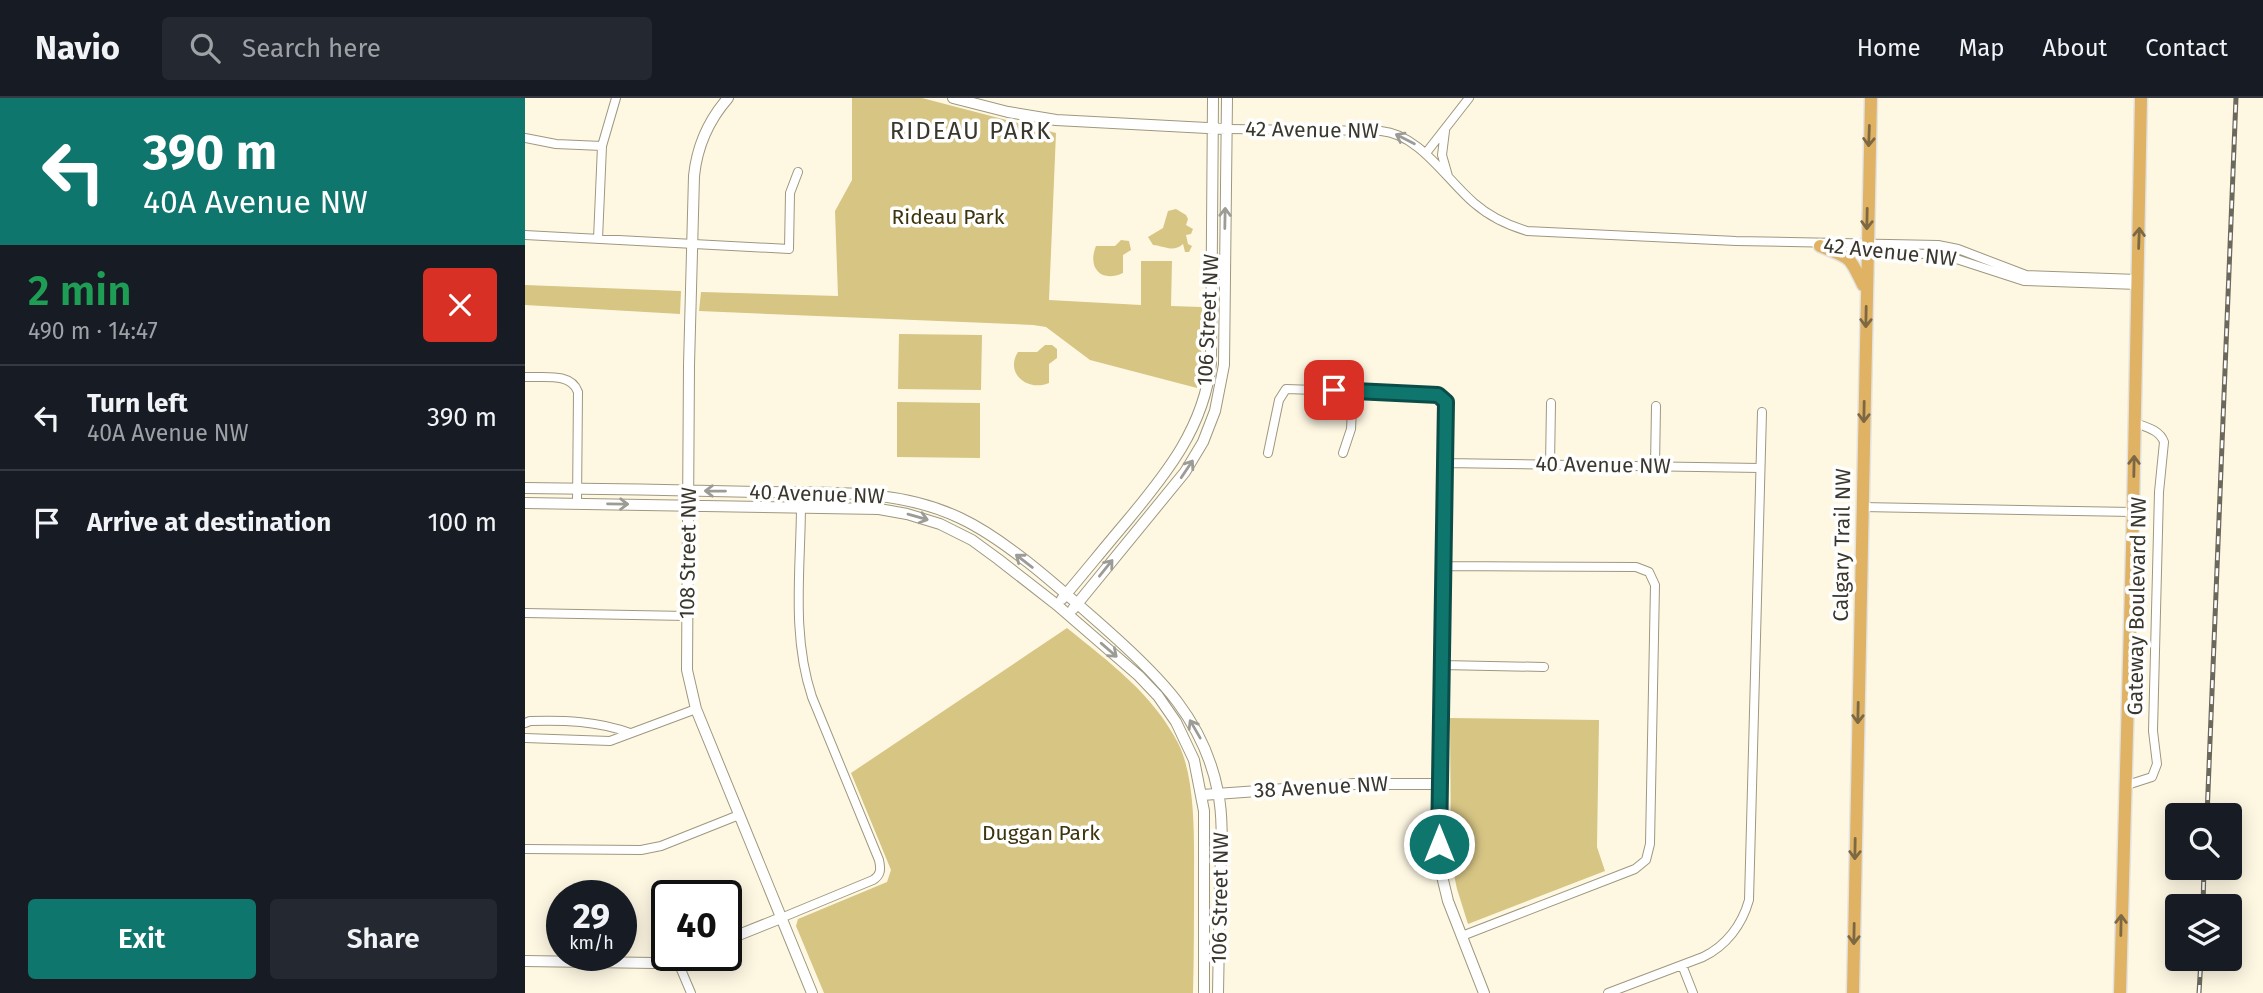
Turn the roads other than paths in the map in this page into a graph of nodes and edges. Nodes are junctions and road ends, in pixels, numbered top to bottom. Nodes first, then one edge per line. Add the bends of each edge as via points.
1 (616, 98) edge
2 (728, 98) edge
3 (953, 98) edge
4 (1213, 98) edge
5 (1227, 98) edge
6 (1469, 98) edge
7 (1871, 98) edge
8 (2141, 98) edge
9 (1213, 129) junction
10 (1226, 129) junction
11 (1446, 129) junction
12 (525, 138) edge
13 (602, 146) junction
14 (1426, 153) junction
15 (798, 172) dead end
16 (1450, 181) junction
17 (525, 235) edge
18 (598, 239) junction
19 (1806, 243) junction
20 (693, 244) junction
21 (1820, 246) junction
22 (1867, 246) junction
23 (2138, 282) junction
24 (1866, 291) junction
25 (525, 377) edge
26 (1353, 391) junction
27 (1551, 403) dead end
28 (1656, 406) dead end
29 (1762, 412) dead end
30 (2135, 423) junction
31 (1268, 453) dead end
32 (1343, 453) dead end
33 (1445, 463) junction
34 (1550, 465) junction
35 (1655, 466) junction
36 (1760, 468) junction
37 (525, 488) edge
38 (577, 489) junction
39 (689, 490) junction
40 (801, 493) junction
41 (525, 503) edge
42 (577, 503) junction
43 (689, 505) junction
44 (801, 506) junction
45 (1862, 507) junction
46 (2133, 512) junction
47 (1443, 566) junction
48 (1066, 595) junction
49 (1077, 604) junction
50 (1057, 605) junction
51 (525, 613) edge
52 (1068, 614) junction
53 (687, 616) junction
54 (1442, 665) junction
55 (1544, 667) dead end
56 (696, 709) junction
57 (525, 723) edge
58 (631, 733) junction
59 (525, 738) edge
60 (1440, 784) junction
61 (2124, 786) junction
62 (1218, 793) junction
63 (1202, 795) junction
64 (739, 815) junction
65 (525, 849) edge
66 (781, 918) junction
67 (742, 934) edge
68 (1462, 936) junction
69 (525, 961) edge
70 (651, 963) edge
71 (1682, 965) junction
72 (682, 971) edge
73 (691, 993) edge
74 (812, 993) edge
75 (1204, 993) edge
76 (1218, 993) edge
77 (1484, 993) edge
78 (1608, 993) edge
79 (1693, 993) edge
80 (1853, 993) edge
81 (2120, 993) edge

1 - 13 street
2 - 20 street, 108 Street NW via 699,147
3 - 9 street, 42 Avenue NW via 1056,120
4 - 9 street, 106 Street NW
5 - 10 street, 106 Street NW
6 - 11 street
7 -> 22 highway, Calgary Trail NW
23 -> 8 highway, Gateway Boulevard NW
9 - 10 street, 42 Avenue NW
9 - 48 street, 106 Street NW via 1210,363 1204,399 1194,428 1165,475
14 -> 10 street, 42 Avenue NW via 1398,135 1381,131
49 -> 10 street, 106 Street NW via 1185,472 1215,411 1224,365
11 - 14 street
11 - 16 street via 1442,155
12 - 13 street
13 - 18 street
14 - 16 street, 42 Avenue NW
15 - 20 street via 790,193 789,249
16 - 19 street, 42 Avenue NW via 1474,204 1527,231
17 - 18 street
18 - 20 street
19 - 21 street, 42 Avenue NW
19 - 22 street, 42 Avenue NW
20 - 39 street, 108 Street NW
21 - 22 street, 42 Avenue NW
21 - 24 highway via 1849,259
22 - 23 street, 42 Avenue NW via 1954,257 2037,282
22 - 24 highway, Calgary Trail NW
23 - 30 highway, Gateway Boulevard NW
24 -> 45 highway, Calgary Trail NW
25 - 38 street via 566,378 576,385
26 - 31 street via 1286,389 1279,400
26 - 32 street via 1351,429
26 - 33 street via 1444,398
27 - 34 street
28 - 35 street
29 - 36 street
46 -> 30 highway, Gateway Boulevard NW
30 - 61 street, Gateway Boulevard NW via 2154,430 2164,442 2153,731 2157,764 2152,777
33 - 34 street, 40 Avenue NW
33 - 47 street
34 - 35 street, 40 Avenue NW
35 - 36 street, 40 Avenue NW
36 - 71 street via 1751,886 1747,907 1733,933 1709,954
37 - 38 street, 40 Avenue NW
38 - 39 street, 40 Avenue NW
38 - 42 street
40 -> 39 street, 40 Avenue NW
39 - 43 street, 108 Street NW
40 - 44 street
48 -> 40 street, 40 Avenue NW via 983,532 937,509 883,495
41 - 42 street, 40 Avenue NW
42 -> 43 street, 40 Avenue NW
43 - 44 street, 40 Avenue NW
43 - 53 street, 108 Street NW
44 -> 50 street, 40 Avenue NW via 879,509 929,520 971,540
44 - 66 street via 799,629 804,671 880,872 873,880
45 - 46 street
45 -> 80 highway, Calgary Trail NW
46 - 61 highway, Gateway Boulevard NW
47 - 54 street
47 - 68 street via 1636,567 1650,572 1654,580 1650,844 1646,860 1635,869
48 - 49 street, 40 Avenue NW
48 - 50 street, 106 Street NW
49 - 52 street, 106 Street NW
62 -> 49 street, 106 Street NW via 1202,740 1169,690
50 - 52 street, 106 Street NW
51 - 53 street
52 -> 63 street, 106 Street NW via 1158,696 1189,748
53 - 56 street, 108 Street NW via 687,670
54 - 55 street
54 - 60 street
56 - 58 street
56 - 64 street, 108 Street NW
57 - 58 street via 574,722
58 - 59 street via 610,741
60 - 62 street, 38 Avenue NW
60 - 68 street via 1441,872
81 -> 61 highway, Gateway Boulevard NW
62 - 63 street, 38 Avenue NW
62 - 76 street, 106 Street NW
63 - 75 street, 106 Street NW via 1206,838
64 - 65 street via 641,850
64 - 66 street, 108 Street NW
66 - 67 street
66 - 74 street, 108 Street NW
68 - 77 street
69 - 70 street
71 - 78 street
71 - 79 street
72 - 73 street

